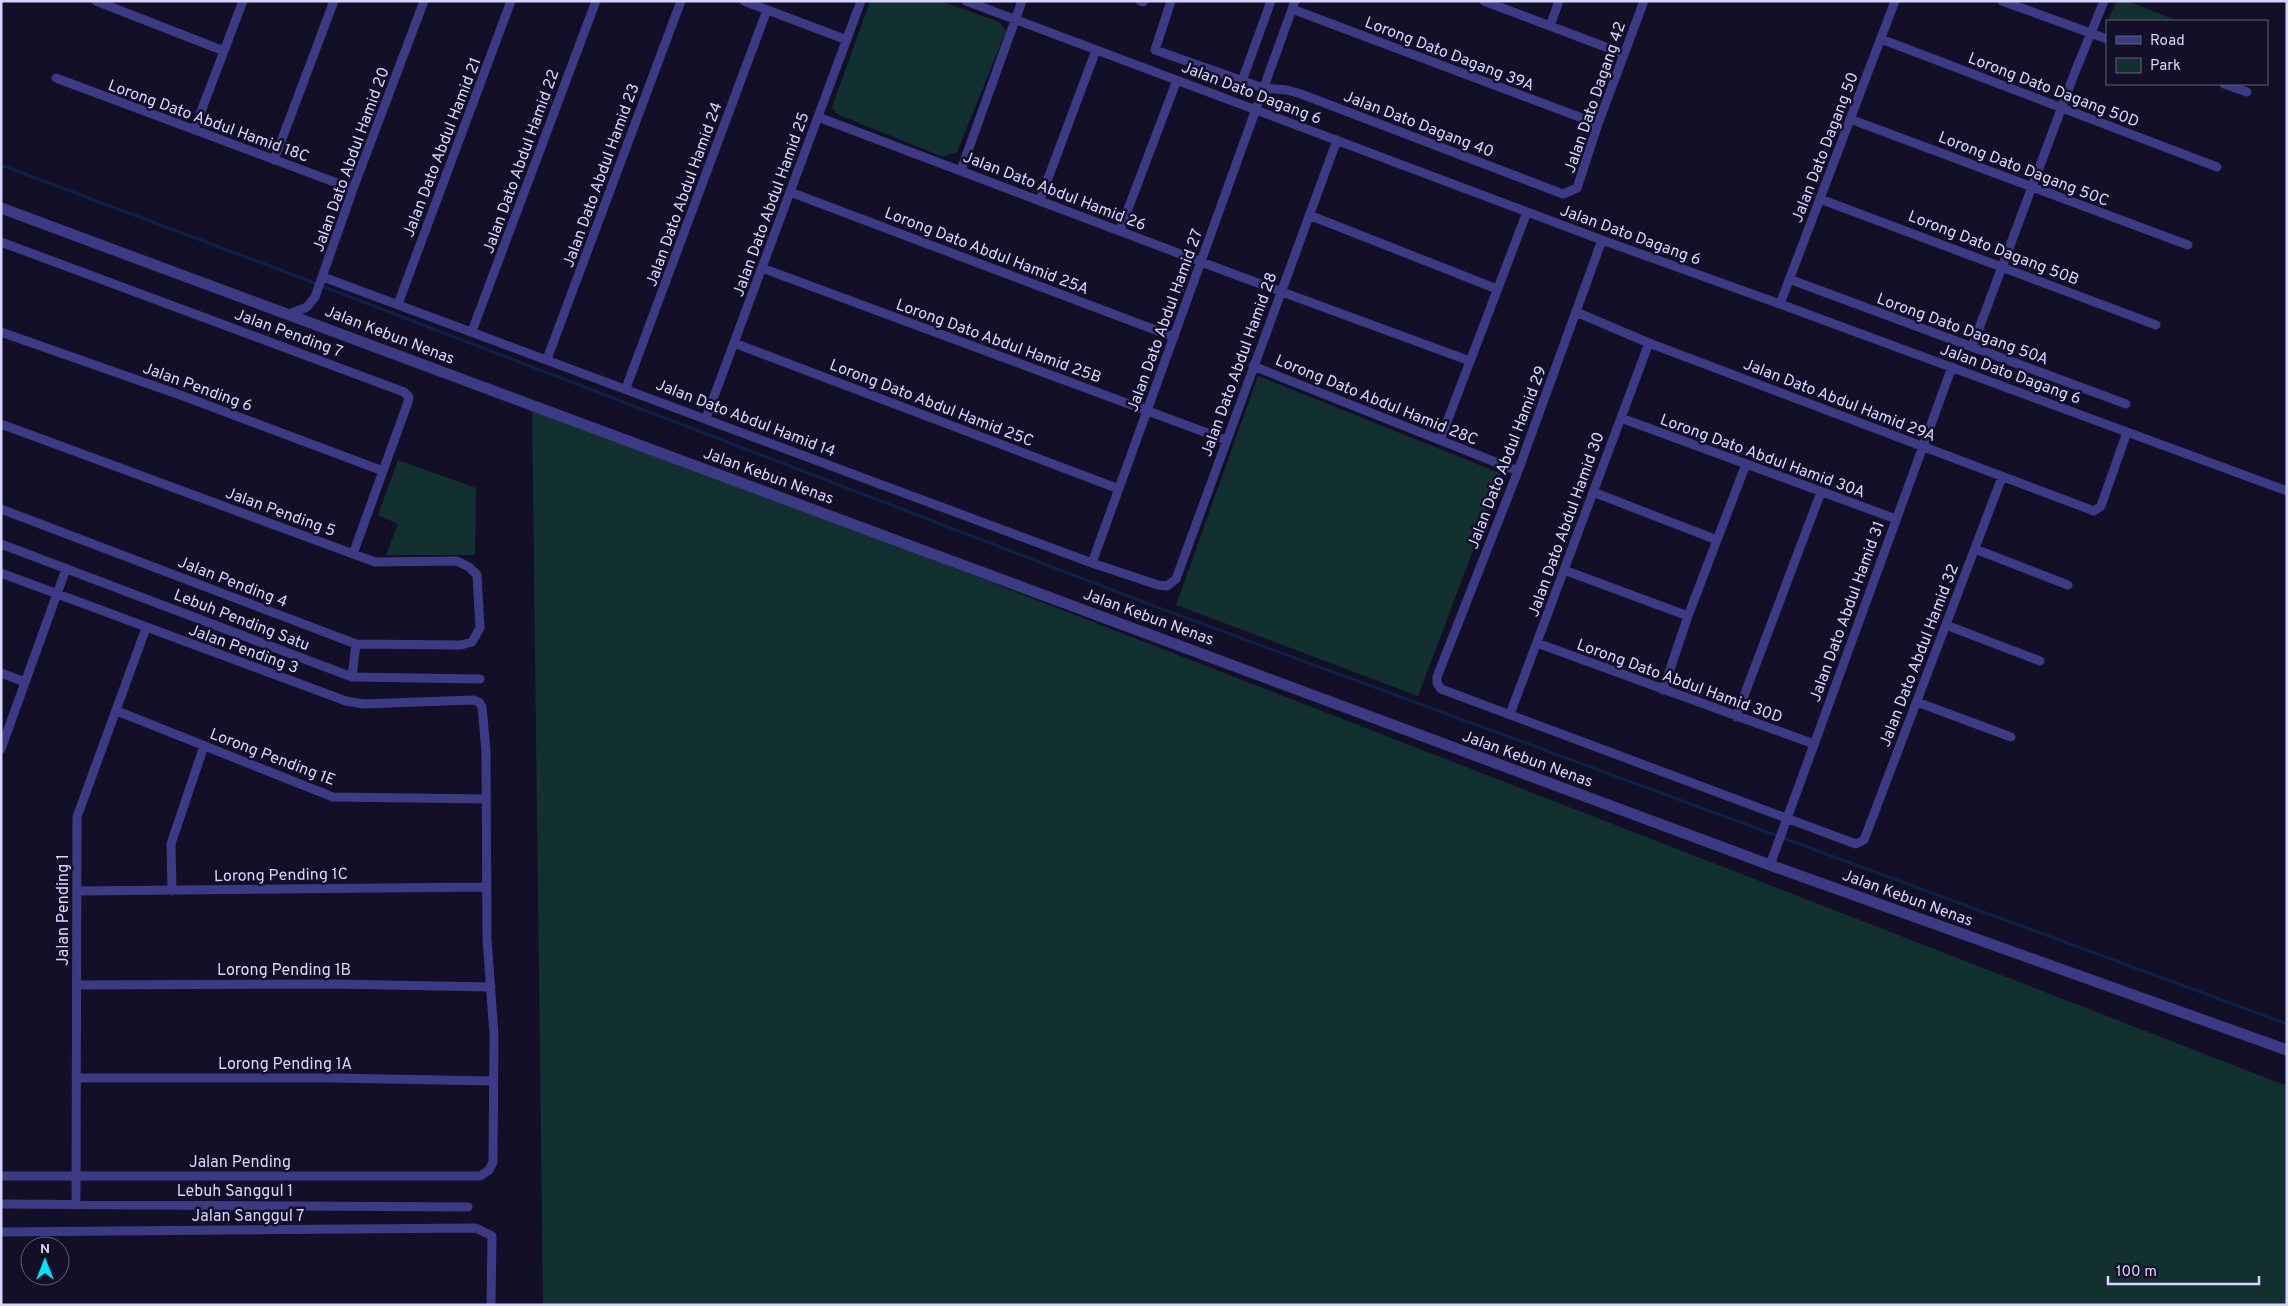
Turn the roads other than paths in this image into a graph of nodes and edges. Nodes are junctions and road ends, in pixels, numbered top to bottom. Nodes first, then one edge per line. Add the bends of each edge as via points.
1 (96, 1) edge
2 (243, 1) edge
3 (334, 1) edge
4 (424, 1) edge
5 (511, 1) edge
6 (596, 1) edge
7 (681, 1) edge
8 (744, 1) edge
9 (861, 1) edge
10 (966, 1) edge
11 (1022, 1) edge
12 (1172, 1) edge
13 (1271, 1) edge
14 (1484, 1) edge
15 (1559, 1) edge
16 (1644, 1) edge
17 (1895, 1) edge
18 (2002, 1) edge
19 (2104, 1) edge
20 (1293, 5) edge
21 (767, 10) junction
22 (1015, 20) junction
23 (1550, 26) junction
24 (2091, 33) junction
25 (1881, 39) junction
26 (2106, 39) edge
27 (847, 40) junction
28 (1096, 50) junction
29 (224, 51) junction
30 (1624, 54) junction
31 (56, 78) dead end
32 (1177, 80) junction
33 (1242, 81) junction
34 (2227, 85) edge
35 (1263, 88) junction
36 (2247, 92) dead end
37 (2062, 108) junction
38 (1256, 110) junction
39 (818, 117) junction
40 (1850, 119) junction
41 (1598, 124) junction
42 (194, 130) junction
43 (1337, 140) junction
44 (274, 160) junction
45 (2217, 167) dead end
46 (961, 170) junction
47 (2032, 187) junction
48 (352, 189) junction
49 (790, 192) junction
50 (1563, 194) joint
51 (1820, 199) junction
52 (1040, 200) junction
53 (1, 208) edge
54 (1527, 212) junction
55 (1309, 216) junction
56 (1120, 230) junction
57 (1602, 240) junction
58 (1, 242) edge
59 (2188, 245) dead end
60 (1201, 262) junction
61 (2002, 266) junction
62 (762, 268) junction
63 (323, 277) junction
64 (1790, 279) junction
65 (1497, 289) junction
66 (1281, 292) junction
67 (398, 304) junction
68 (1780, 304) junction
69 (1576, 312) junction
70 (290, 314) junction
71 (2156, 325) dead end
72 (472, 331) junction
73 (1, 332) edge
74 (1174, 337) junction
75 (734, 343) junction
76 (1649, 343) junction
77 (1972, 347) junction
78 (547, 359) junction
79 (1470, 361) junction
80 (1253, 366) junction
81 (1952, 367) junction
82 (626, 388) junction
83 (2126, 404) dead end
84 (1147, 410) junction
85 (706, 418) junction
86 (1621, 418) junction
87 (1, 424) edge
88 (2127, 432) junction
89 (1226, 440) junction
90 (1440, 440) junction
91 (1922, 446) junction
92 (1746, 464) junction
93 (1518, 470) junction
94 (383, 471) junction
95 (2002, 476) junction
96 (1119, 489) junction
97 (2287, 491) edge
98 (1593, 492) junction
99 (1821, 492) junction
100 (1, 509) edge
101 (1896, 519) junction
102 (1717, 540) junction
103 (1, 544) edge
104 (1975, 549) junction
105 (352, 554) junction
106 (1092, 563) junction
107 (66, 569) junction
108 (1564, 570) junction
109 (1, 573) edge
110 (1158, 585) joint
111 (2068, 585) dead end
112 (57, 593) junction
113 (1688, 616) junction
114 (1946, 625) junction
115 (146, 628) junction
116 (1537, 643) junction
117 (356, 644) junction
118 (461, 645) joint
119 (2040, 661) dead end
120 (1, 673) edge
121 (352, 677) junction
122 (480, 679) dead end
123 (25, 682) junction
124 (1663, 690) junction
125 (1917, 702) junction
126 (116, 711) junction
127 (1510, 714) junction
128 (1736, 717) junction
129 (2011, 737) dead end
130 (1814, 744) junction
131 (204, 746) junction
132 (1, 749) edge
133 (486, 799) junction
134 (1787, 818) junction
135 (1770, 865) junction
136 (486, 887) junction
137 (77, 891) junction
138 (172, 891) junction
139 (77, 985) junction
140 (491, 987) junction
141 (2287, 1050) edge
142 (76, 1078) junction
143 (494, 1081) junction
144 (1, 1176) edge
145 (76, 1177) junction
146 (1, 1204) edge
147 (76, 1205) junction
148 (468, 1207) dead end
149 (1, 1232) edge
150 (491, 1305) edge

1 - 29 street
2 - 29 street
3 - 44 street
4 - 48 street, Jalan Dato Abdul Hamid 20
5 - 67 street, Jalan Dato Abdul Hamid 21
6 - 72 street, Jalan Dato Abdul Hamid 22
7 - 78 street, Jalan Dato Abdul Hamid 23
8 - 21 street
9 - 27 street, Jalan Dato Abdul Hamid 25
10 - 22 street, Jalan Dato Dagang 6
11 - 22 street
12 - 33 street, Jalan Dato Dagang 40 via 1155,50
13 - 33 street
14 - 23 street
15 - 23 street
16 - 30 street, Jalan Dato Dagang 42
17 - 25 street, Jalan Dato Dagang 50
18 - 24 street
19 - 24 street
20 - 35 street, Jalan Dato Abdul Hamid 27
20 - 41 street, Lorong Dato Dagang 39A
21 - 27 street
21 - 82 street, Jalan Dato Abdul Hamid 24
22 - 28 street, Jalan Dato Dagang 6
22 - 46 street
23 - 30 street
24 - 26 street
24 - 37 street
25 - 37 street, Lorong Dato Dagang 50D
25 - 40 street, Jalan Dato Dagang 50
27 - 39 street, Jalan Dato Abdul Hamid 25
28 - 32 street, Jalan Dato Dagang 6
28 - 52 street
29 - 42 street
30 - 41 street, Jalan Dato Dagang 42
31 - 42 street, Lorong Dato Abdul Hamid 18C
32 - 38 street, Jalan Dato Dagang 6
32 - 56 street
33 - 35 street, Jalan Dato Dagang 40
34 - 36 street
35 - 38 street, Jalan Dato Abdul Hamid 27
35 - 50 street, Jalan Dato Dagang 40 via 1301,94
37 - 45 street, Lorong Dato Dagang 50D
37 - 47 street
38 - 43 street, Jalan Dato Dagang 6
38 - 60 street, Jalan Dato Abdul Hamid 27
39 - 46 street, Jalan Dato Abdul Hamid 26
39 - 49 street, Jalan Dato Abdul Hamid 25
40 - 47 street, Lorong Dato Dagang 50C
40 - 51 street, Jalan Dato Dagang 50
41 - 50 street, Jalan Dato Dagang 42 via 1577,188
42 - 44 street, Lorong Dato Abdul Hamid 18C
43 - 54 street, Jalan Dato Dagang 6
43 - 55 street, Jalan Dato Abdul Hamid 28
44 - 48 street, Lorong Dato Abdul Hamid 18C
46 - 52 street, Jalan Dato Abdul Hamid 26
47 - 59 street, Lorong Dato Dagang 50C
47 - 61 street
48 - 63 street, Jalan Dato Abdul Hamid 20
49 - 62 street, Jalan Dato Abdul Hamid 25
49 - 74 street, Lorong Dato Abdul Hamid 25A
51 - 61 street, Lorong Dato Dagang 50B
51 - 64 street, Jalan Dato Dagang 50
52 - 56 street, Jalan Dato Abdul Hamid 26
53 - 70 street, Jalan Kebun Nenas
54 - 57 street, Jalan Dato Dagang 6
54 - 65 street
55 - 65 street
55 - 66 street, Jalan Dato Abdul Hamid 28
56 - 60 street, Jalan Dato Abdul Hamid 26
57 - 68 street, Jalan Dato Dagang 6
57 - 69 street, Jalan Dato Abdul Hamid 29
58 - 94 street, Jalan Pending 7 via 404,392 408,402
60 - 66 street, Jalan Dato Abdul Hamid 26
60 - 74 street, Jalan Dato Abdul Hamid 27
61 - 71 street, Lorong Dato Dagang 50B
61 - 77 street
62 - 75 street, Jalan Dato Abdul Hamid 25
62 - 84 street, Lorong Dato Abdul Hamid 25B
63 - 67 street, Jalan Dato Abdul Hamid 14
63 - 70 street, Jalan Dato Abdul Hamid 20 via 311,304
64 - 68 street, Jalan Dato Dagang 50
64 - 77 street, Lorong Dato Dagang 50A
65 - 79 street
66 - 79 street, Jalan Dato Abdul Hamid 26
66 - 80 street, Jalan Dato Abdul Hamid 28
67 - 72 street, Jalan Dato Abdul Hamid 14
68 - 81 street, Jalan Dato Dagang 6
69 - 76 street, Jalan Dato Abdul Hamid 29A
69 - 93 street, Jalan Dato Abdul Hamid 29
70 - 135 street, Jalan Kebun Nenas
72 - 78 street, Jalan Dato Abdul Hamid 14
73 - 94 street, Jalan Pending 6
74 - 84 street, Jalan Dato Abdul Hamid 27
75 - 85 street, Jalan Dato Abdul Hamid 25
75 - 96 street, Lorong Dato Abdul Hamid 25C
76 - 86 street, Jalan Dato Abdul Hamid 30
76 - 91 street, Jalan Dato Abdul Hamid 29A
77 - 83 street, Lorong Dato Dagang 50A
78 - 82 street, Jalan Dato Abdul Hamid 14
79 - 90 street
80 - 89 street, Jalan Dato Abdul Hamid 28
80 - 90 street, Lorong Dato Abdul Hamid 28C
81 - 88 street, Jalan Dato Dagang 6
81 - 91 street, Jalan Dato Abdul Hamid 31
82 - 85 street, Jalan Dato Abdul Hamid 14
84 - 89 street, Lorong Dato Abdul Hamid 25B
84 - 96 street, Jalan Dato Abdul Hamid 27
85 - 106 street, Jalan Dato Abdul Hamid 14
86 - 92 street, Lorong Dato Abdul Hamid 30A
86 - 98 street, Jalan Dato Abdul Hamid 30
87 - 105 street, Jalan Pending 5
88 - 95 street, Jalan Dato Abdul Hamid 29A via 2101,506 2094,511
88 - 97 street, Jalan Dato Dagang 6
89 - 110 street, Jalan Dato Abdul Hamid 28 via 1176,579 1167,586
90 - 93 street, Lorong Dato Abdul Hamid 28C
91 - 95 street, Jalan Dato Abdul Hamid 29A
91 - 101 street, Jalan Dato Abdul Hamid 31
92 - 99 street, Lorong Dato Abdul Hamid 30A
92 - 102 street
93 - 127 street, Jalan Dato Abdul Hamid 29 via 1436,677 1441,689
94 - 105 street, Jalan Pending 7
95 - 104 street, Jalan Dato Abdul Hamid 32
96 - 106 street, Jalan Dato Abdul Hamid 27
98 - 102 street
98 - 108 street, Jalan Dato Abdul Hamid 30
99 - 101 street, Lorong Dato Abdul Hamid 30A
99 - 128 street
100 - 117 street, Jalan Pending 4
101 - 130 street, Jalan Dato Abdul Hamid 31
102 - 113 street
103 - 107 street, Lebuh Pending Satu
104 - 111 street
104 - 114 street, Jalan Dato Abdul Hamid 32
105 - 118 street, Jalan Pending 5 via 374,562 449,560 469,566 476,575 480,628 472,642
106 - 110 street, Jalan Dato Abdul Hamid 14
107 - 112 street
107 - 121 street, Lebuh Pending Satu
108 - 113 street
108 - 116 street, Jalan Dato Abdul Hamid 30
109 - 112 street, Jalan Pending 3
112 - 115 street, Jalan Pending 3
112 - 123 street
113 - 124 street
114 - 119 street
114 - 125 street, Jalan Dato Abdul Hamid 32
115 - 126 street, Jalan Pending 1
115 - 133 street, Jalan Pending 3 via 346,702 479,702 482,707
116 - 124 street, Lorong Dato Abdul Hamid 30D
116 - 127 street, Jalan Dato Abdul Hamid 30
117 - 118 street, Jalan Pending 4
117 - 121 street
120 - 123 street
121 - 122 street, Lebuh Pending Satu
123 - 132 street
124 - 128 street, Lorong Dato Abdul Hamid 30D
125 - 129 street
125 - 134 street, Jalan Dato Abdul Hamid 32 via 1864,840 1856,844
126 - 131 street, Lorong Pending 1E
126 - 137 street, Jalan Pending 1 via 77,817
127 - 134 street
128 - 130 street, Lorong Dato Abdul Hamid 30D
130 - 134 street, Jalan Dato Abdul Hamid 31
131 - 133 street, Lorong Pending 1E via 333,797
131 - 138 street via 171,844
133 - 136 street
134 - 135 street, Jalan Dato Abdul Hamid 31
135 - 141 street, Jalan Kebun Nenas
136 - 138 street, Lorong Pending 1C
136 - 140 street
137 - 138 street, Lorong Pending 1C
137 - 139 street, Jalan Pending 1
139 - 140 street, Lorong Pending 1B
139 - 142 street, Jalan Pending 1
140 - 143 street
142 - 143 street, Lorong Pending 1A
142 - 145 street, Jalan Pending 1
143 - 145 street, Jalan Pending via 493,1162 489,1170 480,1176
144 - 145 street, Jalan Pending
145 - 147 street, Jalan Pending 1
146 - 147 street, Lebuh Sanggul 1
147 - 148 street, Lebuh Sanggul 1
149 - 150 street, Jalan Sanggul 7 via 476,1228 492,1236

